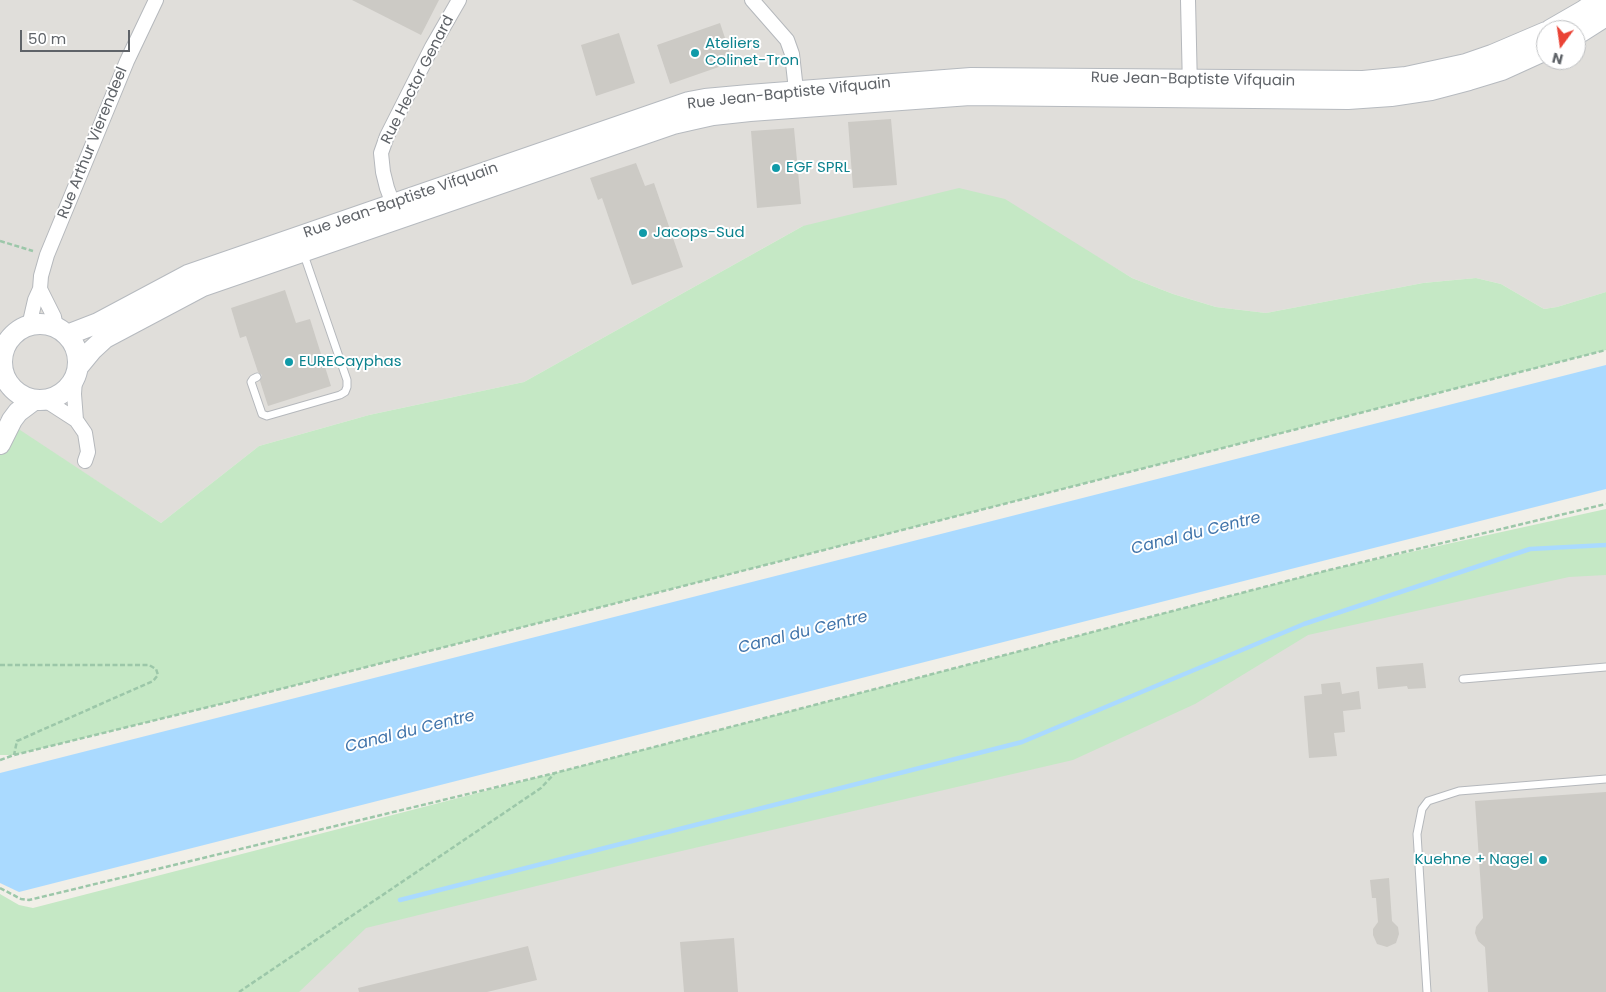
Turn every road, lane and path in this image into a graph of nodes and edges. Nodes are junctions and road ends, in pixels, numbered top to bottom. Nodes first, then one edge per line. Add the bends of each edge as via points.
1 (156, 0) edge
2 (459, 0) edge
3 (752, 0) edge
4 (1188, 0) edge
5 (1598, 0) edge
6 (1606, 16) edge
7 (1567, 20) edge
8 (1586, 29) edge
9 (1536, 36) edge
10 (1536, 55) edge
11 (1190, 88) junction
12 (798, 99) junction
13 (396, 211) junction
14 (0, 241) edge
15 (303, 252) junction
16 (47, 255) junction
17 (40, 289) junction
18 (29, 326) junction
19 (62, 331) junction
20 (1606, 350) edge
21 (1, 360) edge
22 (77, 373) junction
23 (258, 377) dead end
24 (4, 381) edge
25 (40, 400) junction
26 (76, 420) junction
27 (0, 444) edge
28 (85, 461) dead end
29 (1606, 504) edge
30 (0, 666) edge
31 (1606, 668) edge
32 (1462, 679) dead end
33 (14, 754) junction
34 (0, 760) edge
35 (555, 773) junction
36 (1606, 779) edge
37 (0, 888) edge
38 (239, 992) edge
39 (1427, 992) edge

1 - 16 street, Rue Arthur Vierendeel via 127,61
2 - 13 street, Rue Hector Genard via 432,47 381,153 383,172
3 - 12 street via 787,40
4 - 11 street
5 - 7 street
6 - 8 street
9 - 11 street, Rue Jean-Baptiste Vifquain via 1492,55 1406,77 1362,82
10 - 11 street, Rue Jean-Baptiste Vifquain via 1502,70 1468,80 1391,96 1348,99
11 - 12 street, Rue Jean-Baptiste Vifquain via 971,78
12 - 13 street, Rue Jean-Baptiste Vifquain via 705,99 689,102
13 - 15 street, Rue Jean-Baptiste Vifquain
13 - 19 street, Rue Jean-Baptiste Vifquain via 188,275 98,323
14 - 16 path
15 - 22 street, Rue Jean-Baptiste Vifquain via 183,296 105,338 92,350
15 - 23 lane via 347,387 340,395 267,416 262,414 251,382
16 - 17 street, Rue Arthur Vierendeel
17 - 18 street, Rue Arthur Vierendeel
17 - 19 street
18 - 19 street, Rue Jean-Baptiste Vifquain via 44,324
18 - 21 street via 10,338
19 - 22 street via 74,344 78,356
20 - 33 path
21 - 24 street
22 - 25 street, Rue Jean-Baptiste Vifquain via 68,389 57,397
22 - 26 street via 74,394
24 - 25 street via 23,397
25 - 26 street
25 - 27 street, Rue Jean-Baptiste Vifquain via 18,412
26 - 28 street via 88,441
29 - 35 path via 1329,570
30 - 33 path via 149,665 156,669 158,675 153,681 17,741
31 - 32 lane
33 - 34 path
35 - 37 path via 29,900
35 - 38 path via 542,788
36 - 39 lane via 1459,791 1428,801 1422,809 1417,834

